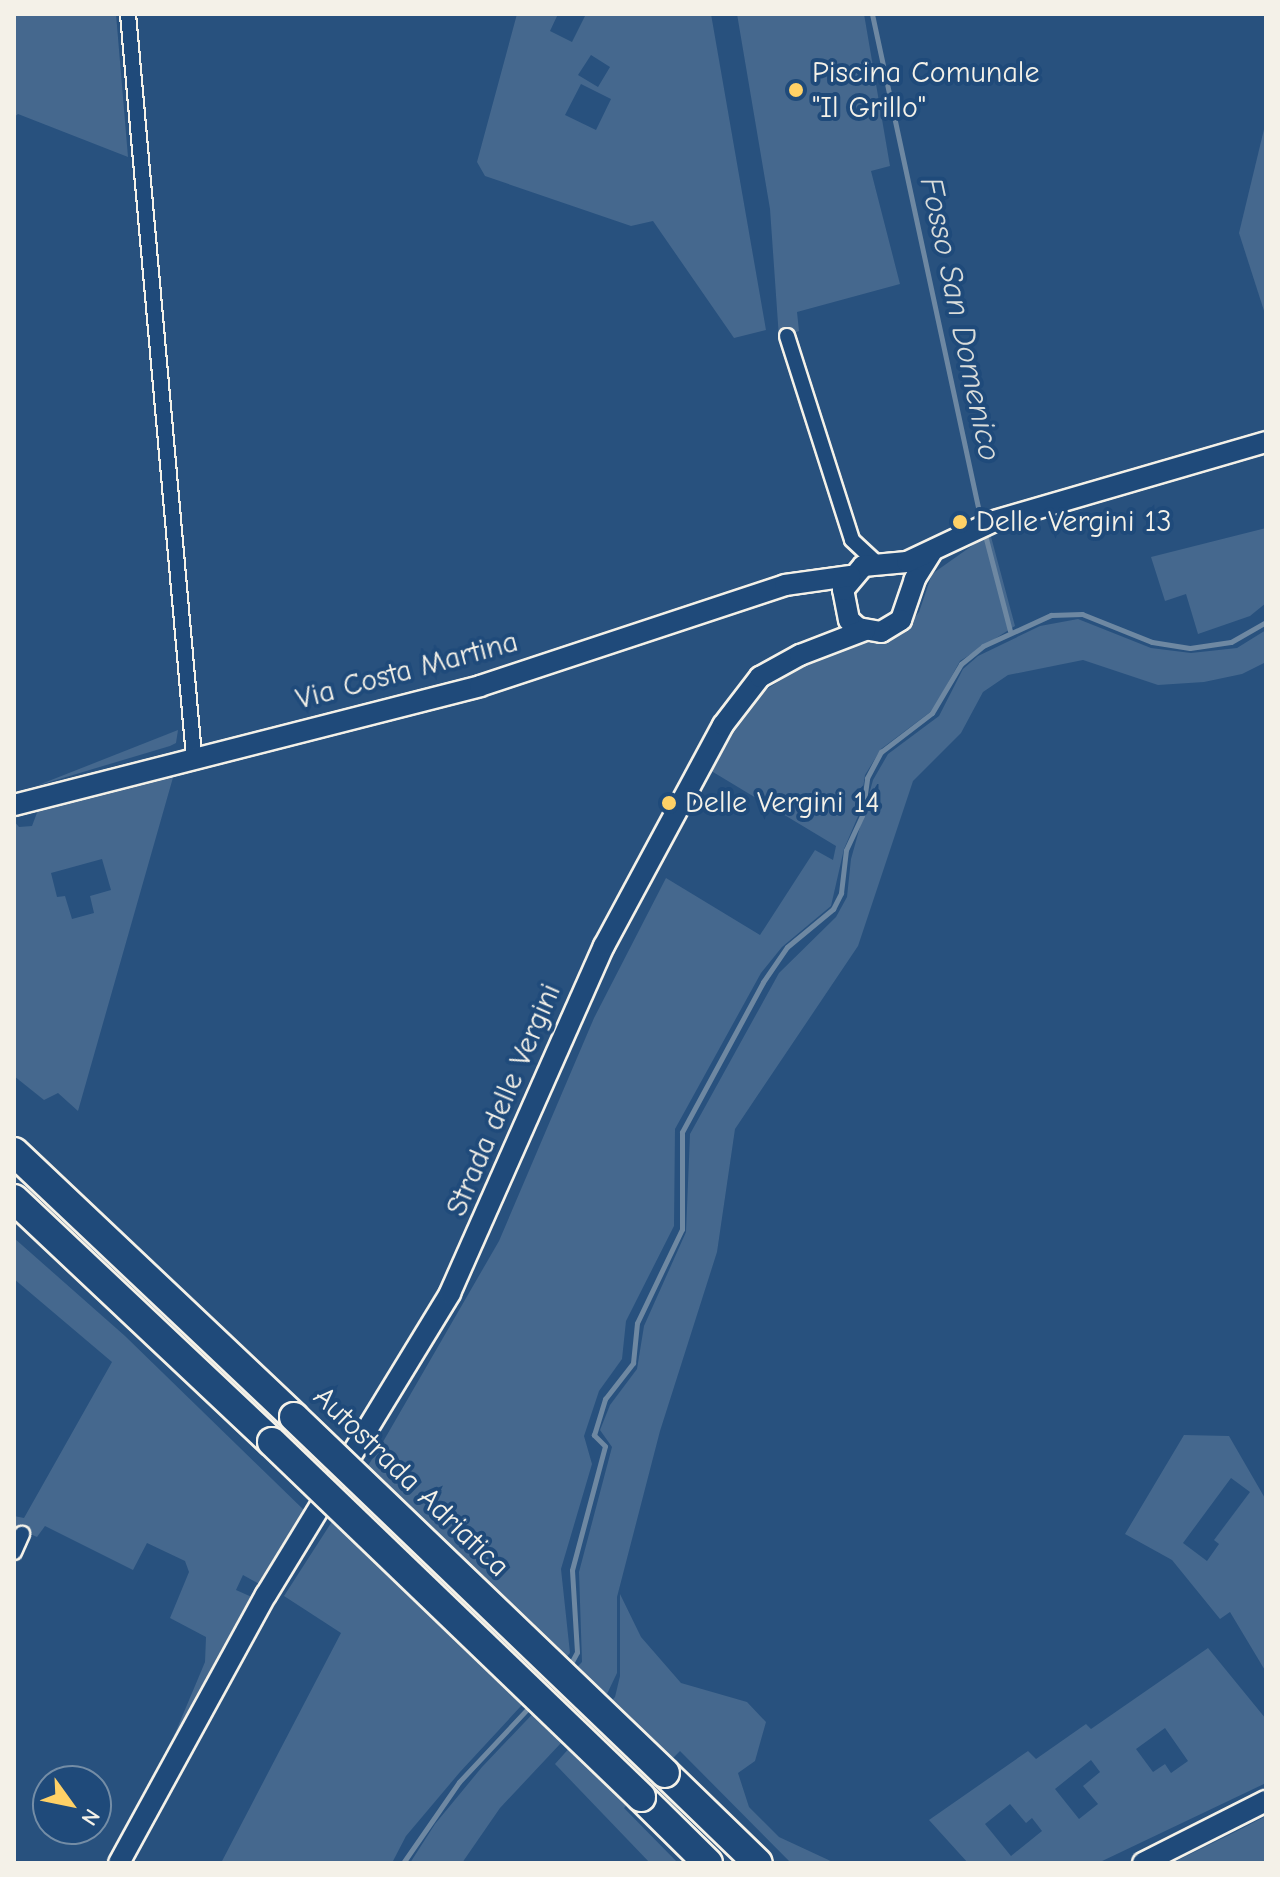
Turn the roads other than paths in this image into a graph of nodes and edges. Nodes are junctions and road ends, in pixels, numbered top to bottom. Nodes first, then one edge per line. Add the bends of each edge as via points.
1 (128, 14) edge
2 (787, 336) dead end
3 (1266, 442) edge
4 (852, 540) junction
5 (931, 553) junction
6 (882, 565) junction
7 (850, 576) junction
8 (811, 581) junction
9 (909, 598) junction
10 (842, 602) junction
11 (865, 630) junction
12 (813, 649) junction
13 (194, 756) junction
14 (14, 805) edge
15 (14, 1152) edge
16 (14, 1199) edge
17 (22, 1534) dead end
18 (14, 1552) edge
19 (1266, 1801) edge
20 (119, 1863) edge
21 (708, 1863) edge
22 (758, 1863) edge
23 (1143, 1863) edge

1 - 13 street
2 - 4 street
3 - 5 main road via 994,521
4 - 6 street
4 - 7 street
5 - 6 main road
5 - 9 main road, Strada delle Vergini
6 - 7 main road
6 - 9 main road via 902,576
7 - 8 main road, Via Costa Martina
7 - 10 main road, Strada delle Vergini
8 - 10 main road
8 - 13 main road, Via Costa Martina via 785,585 480,686
9 - 11 main road, Strada delle Vergini via 892,628
10 - 11 main road via 849,620
10 - 12 main road, Strada delle Vergini
11 - 12 main road, Strada delle Vergini
12 - 20 main road, Strada delle Vergini via 760,677 723,725 604,946 450,1293 266,1595
13 - 14 main road, Via Costa Martina
15 - 22 highway, Autostrada Adriatica, bridge
16 - 21 highway, bridge
17 - 18 street
19 - 23 main road

